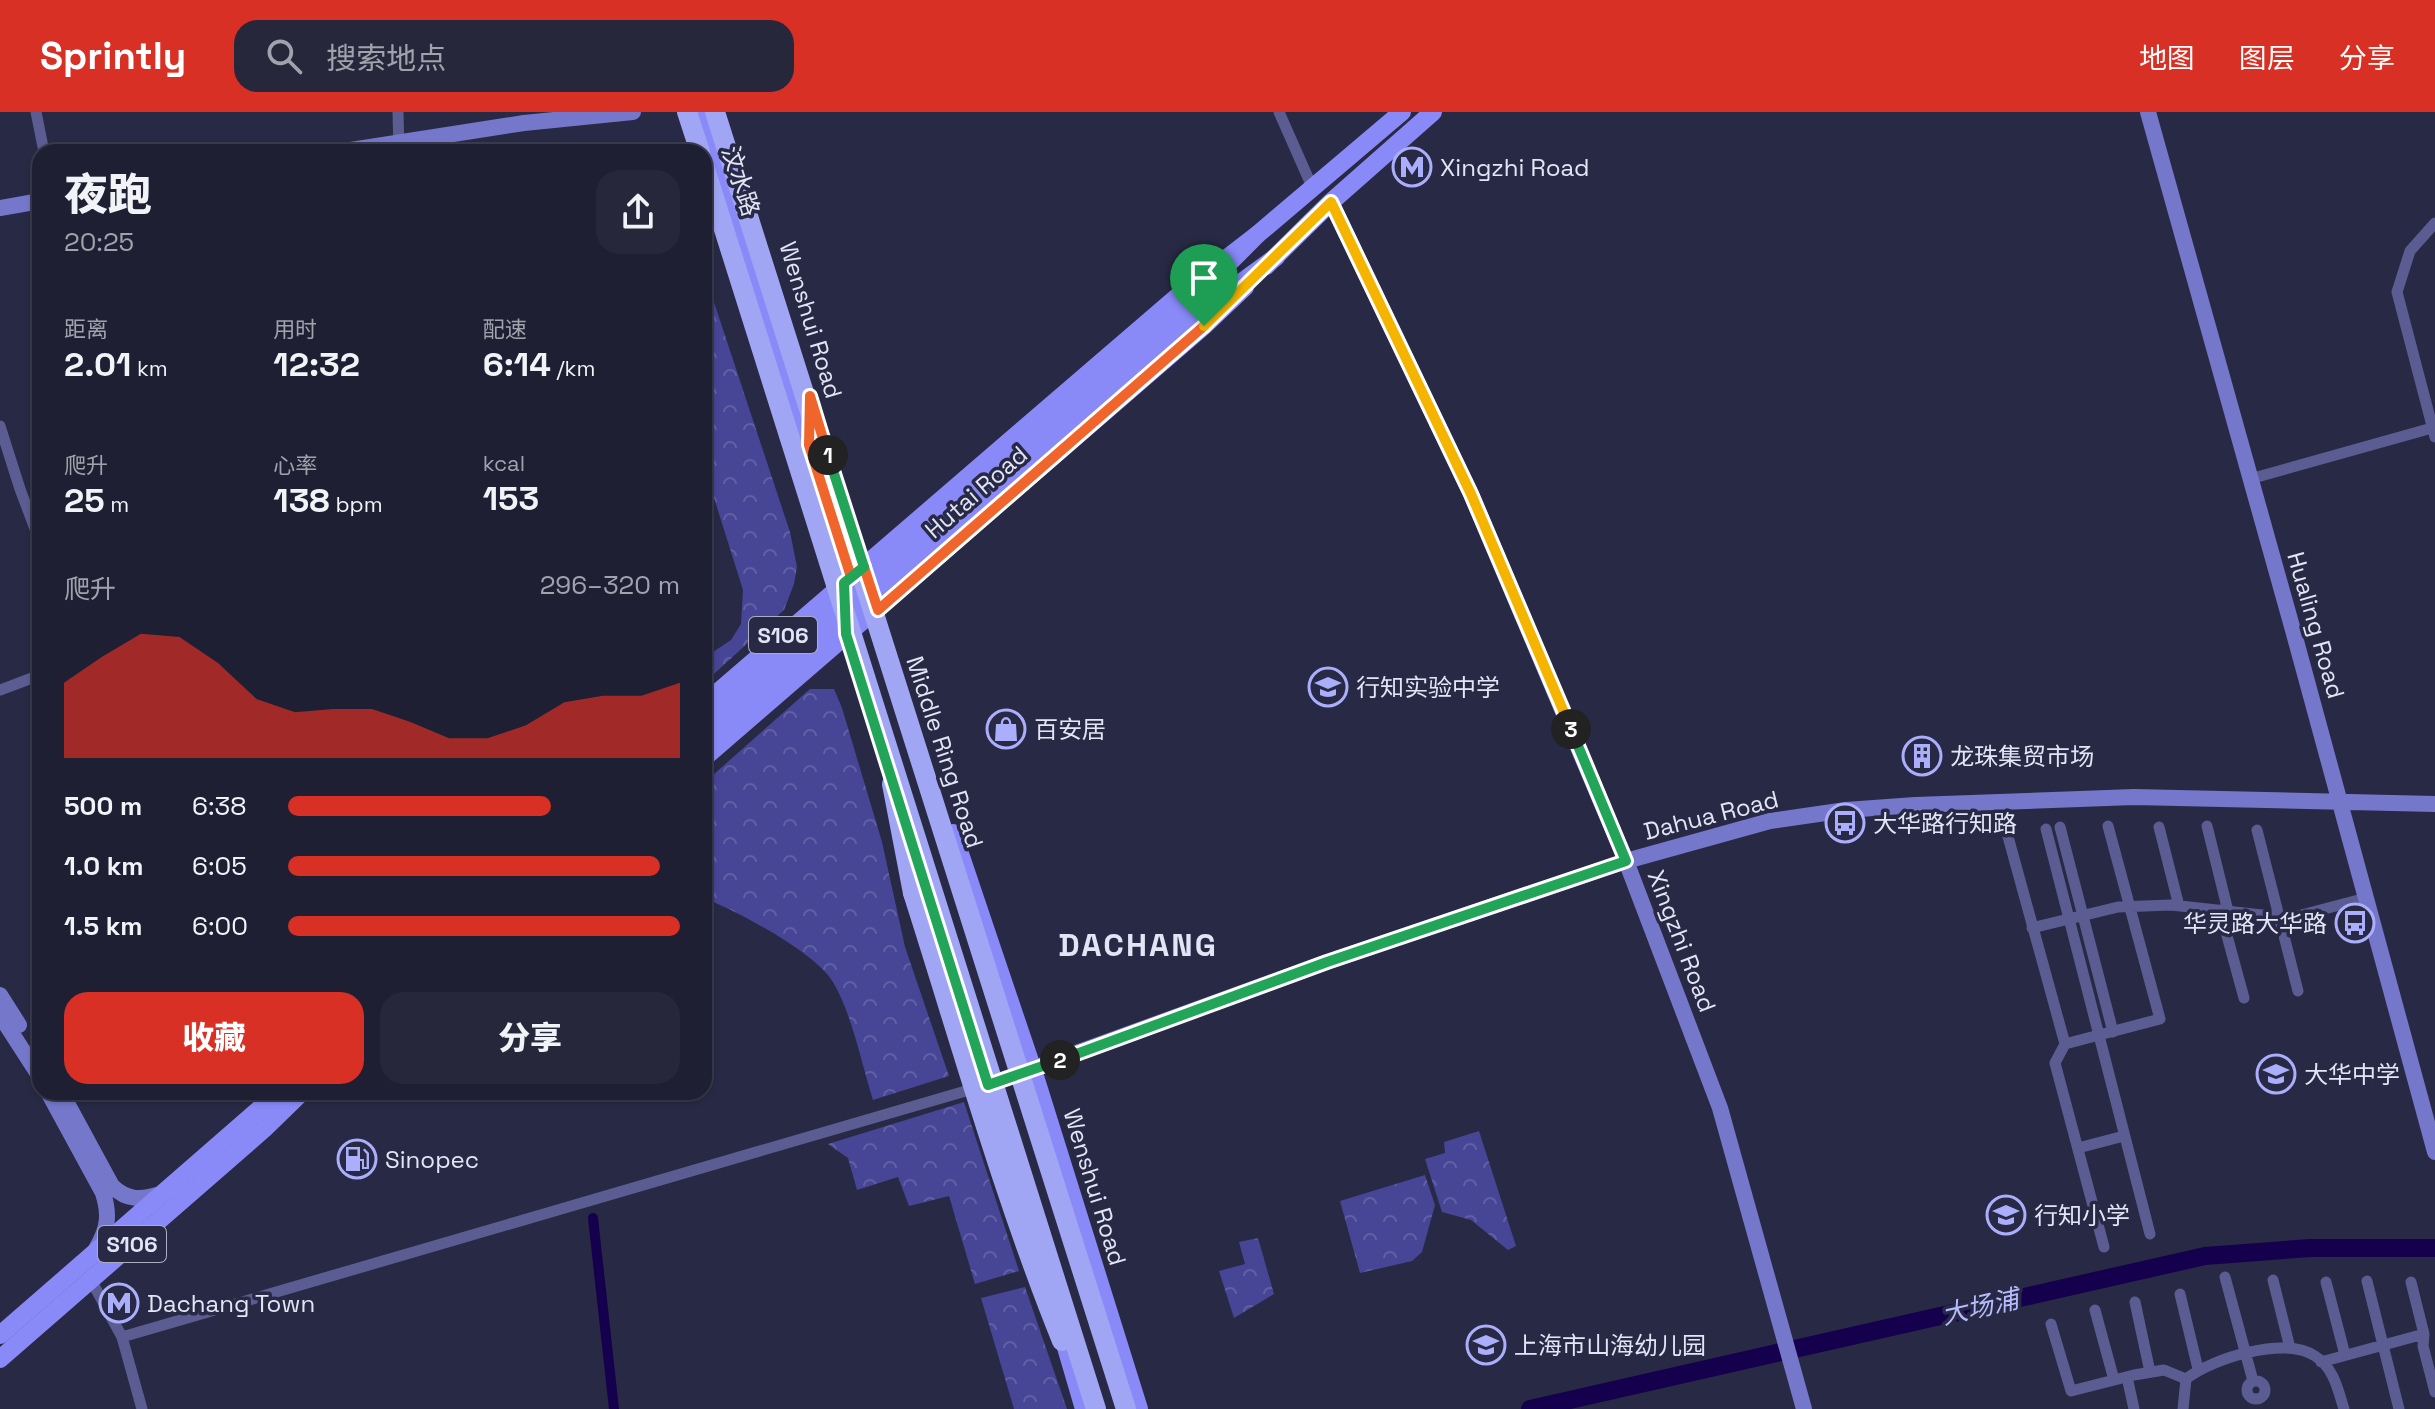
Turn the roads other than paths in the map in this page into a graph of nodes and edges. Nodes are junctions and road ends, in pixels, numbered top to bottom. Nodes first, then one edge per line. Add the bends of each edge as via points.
1 (36, 112) edge
2 (398, 112) edge
3 (633, 112) edge
4 (685, 112) edge
5 (694, 112) edge
6 (704, 112) edge
7 (718, 112) edge
8 (1279, 112) edge
9 (1402, 112) edge
10 (1433, 112) edge
11 (2148, 112) edge
12 (42, 144) edge
13 (399, 144) edge
14 (415, 144) edge
15 (695, 144) edge
16 (705, 144) edge
17 (712, 167) edge
18 (1313, 189) junction
19 (712, 191) edge
20 (32, 202) edge
21 (1331, 202) junction
22 (712, 203) edge
23 (0, 208) edge
24 (2435, 223) edge
25 (1258, 234) junction
26 (1276, 257) junction
27 (758, 283) junction
28 (785, 316) junction
29 (810, 396) junction
30 (0, 426) edge
31 (2434, 432) edge
32 (809, 445) junction
33 (2250, 479) junction
34 (32, 522) edge
35 (848, 580) junction
36 (878, 610) junction
37 (846, 634) junction
38 (32, 678) edge
39 (0, 690) edge
40 (712, 697) edge
41 (712, 718) edge
42 (712, 734) edge
43 (712, 751) edge
44 (889, 773) junction
45 (2340, 801) junction
46 (2435, 804) edge
47 (2001, 811) dead end
48 (2108, 826) dead end
49 (2207, 826) dead end
50 (2060, 827) dead end
51 (2159, 827) dead end
52 (2046, 829) dead end
53 (2257, 830) dead end
54 (1626, 861) junction
55 (2366, 898) junction
56 (2179, 906) junction
57 (2130, 907) junction
58 (2224, 911) junction
59 (2083, 916) junction
60 (2279, 917) junction
61 (2070, 919) junction
62 (2032, 928) junction
63 (2298, 991) dead end
64 (0, 995) edge
65 (2244, 998) dead end
66 (0, 1015) edge
67 (2106, 1033) junction
68 (32, 1044) edge
69 (2065, 1044) junction
70 (32, 1065) edge
71 (1033, 1070) junction
72 (988, 1085) junction
73 (52, 1100) edge
74 (65, 1100) edge
75 (268, 1100) edge
76 (273, 1100) edge
77 (290, 1100) edge
78 (302, 1100) edge
79 (258, 1122) junction
80 (2124, 1136) junction
81 (2078, 1148) junction
82 (2435, 1152) edge
83 (161, 1194) junction
84 (2150, 1234) dead end
85 (2104, 1247) dead end
86 (95, 1252) junction
87 (2225, 1277) dead end
88 (91, 1280) junction
89 (2273, 1280) dead end
90 (2367, 1281) dead end
91 (2326, 1282) dead end
92 (2411, 1282) dead end
93 (2180, 1294) dead end
94 (2135, 1302) dead end
95 (2095, 1310) dead end
96 (2051, 1324) dead end
97 (2424, 1334) junction
98 (0, 1335) edge
99 (122, 1337) junction
100 (2383, 1345) junction
101 (2290, 1348) junction
102 (2246, 1354) junction
103 (2345, 1355) junction
104 (0, 1359) edge
105 (2321, 1362) junction
106 (2198, 1369) junction
107 (2150, 1372) junction
108 (2127, 1377) junction
109 (2186, 1379) junction
110 (2114, 1380) junction
111 (2435, 1392) edge
112 (2260, 1404) edge
113 (142, 1409) edge
114 (1086, 1409) edge
115 (1096, 1409) edge
116 (1126, 1409) edge
117 (1139, 1409) edge
118 (1804, 1409) edge
119 (2134, 1409) edge
120 (2183, 1409) edge
121 (2344, 1409) edge
122 (2399, 1409) edge

1 - 12 street
2 - 13 street
3 - 14 street via 524,123
4 - 15 highway
5 - 16 main road, 汶水路
6 - 27 main road, 汶水路
7 - 28 main road, Wenshui Road
7 - 116 highway, Middle Ring Road, bridge
8 - 18 street
9 - 18 main road, Hutai Road / S106
10 - 21 main road, Hutai Road / S106
11 - 33 street, Hualing Road
17 - 35 main road, 汶水路
18 - 25 main road, Hutai Road / S106
19 - 115 highway, bridge
20 - 23 street
21 - 26 main road, Hutai Road / S106
21 - 54 street, Xingzhi Road via 1471,494
22 - 35 main road, Wenshui Road
24 - 31 street via 2410,251 2397,292
25 - 35 main road, Hutai Road / S106 via 1178,296
25 - 41 main road, Hutai Road / S106, bridge via 1186,306
26 - 36 main road, Hutai Road / S106
26 - 42 main road, Hutai Road / S106, bridge via 1195,316
27 - 28 main road
27 - 32 main road, 汶水路
28 - 29 main road, Wenshui Road
29 - 32 main road
29 - 35 main road, Wenshui Road
30 - 34 street
31 - 33 street
32 - 35 main road, 汶水路
33 - 45 street, Hualing Road
35 - 36 main road, Wenshui Road
35 - 37 main road, 汶水路
35 - 40 main road, Hutai Road / S106
36 - 37 main road, Hutai Road / S106
36 - 71 main road, Wenshui Road
37 - 43 main road, Hutai Road / S106
37 - 44 main road
38 - 39 street
44 - 72 main road
44 - 114 highway, bridge via 913,893 1020,1229
45 - 46 street, Dahua Road
45 - 54 street, Dahua Road via 2134,797 1846,810 1770,821
45 - 55 street, Hualing Road
47 - 62 street
48 - 57 street
49 - 58 street
50 - 59 street
51 - 56 street
52 - 61 street
53 - 60 street
54 - 71 street, Dahua Road via 1327,962
54 - 118 street, Xingzhi Road via 1720,1108
55 - 60 street
55 - 82 street, Hualing Road
56 - 57 street
56 - 58 street
57 - 59 street
57 - 67 street via 2160,1019
58 - 60 street
58 - 65 street
59 - 61 street
59 - 67 street
60 - 63 street
61 - 62 street
61 - 67 street
62 - 69 street
64 - 68 street
66 - 70 street
67 - 69 street
67 - 80 street
69 - 81 street via 2055,1063
71 - 72 street, Dahua Road
71 - 117 main road, Wenshui Road
72 - 99 street
72 - 114 main road
73 - 86 street via 107,1207 104,1236
74 - 83 street via 120,1194 143,1200
75 - 79 main road, S106
76 - 79 main road, S106
77 - 79 main road, S106
78 - 79 main road, S106
79 - 83 main road, S106
79 - 88 main road, S106
80 - 81 street
80 - 84 street
81 - 85 street
83 - 86 main road, S106
86 - 98 main road, S106
87 - 102 street
88 - 99 street
88 - 104 main road, S106
89 - 101 street
90 - 100 street
91 - 103 street
92 - 97 street
93 - 106 street
94 - 107 street
95 - 110 street
96 - 110 street via 2071,1391
97 - 100 street
97 - 111 street
99 - 113 street
100 - 103 street
100 - 122 street
101 - 102 street
101 - 105 street
102 - 106 street
102 - 112 street via 2253,1381 2265,1388
103 - 105 street
105 - 121 street via 2335,1378
106 - 109 street
107 - 108 street
107 - 109 street via 2164,1370
108 - 110 street
108 - 119 street
109 - 120 street

